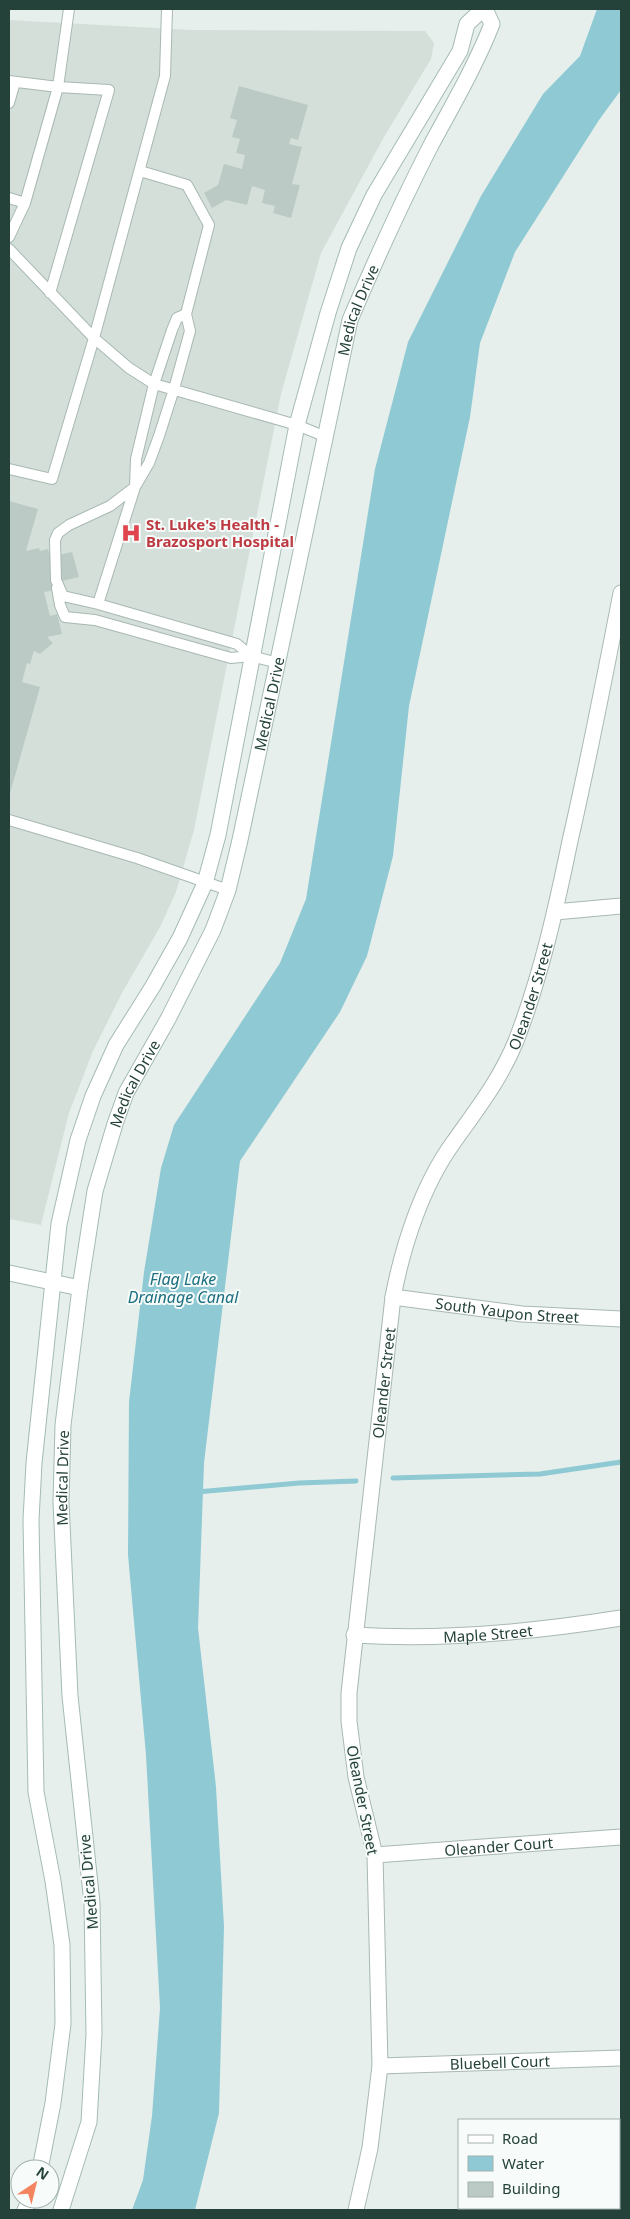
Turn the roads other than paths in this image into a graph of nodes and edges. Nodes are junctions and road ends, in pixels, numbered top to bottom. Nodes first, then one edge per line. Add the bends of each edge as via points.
1 (70, 9) edge
2 (167, 9) edge
3 (484, 9) edge
4 (12, 82) edge
5 (58, 87) junction
6 (9, 103) edge
7 (140, 171) junction
8 (9, 198) edge
9 (25, 203) junction
10 (9, 238) edge
11 (9, 248) edge
12 (50, 293) junction
13 (186, 314) junction
14 (94, 338) junction
15 (154, 384) junction
16 (174, 389) junction
17 (297, 425) junction
18 (326, 437) junction
19 (9, 469) edge
20 (135, 487) junction
21 (56, 580) junction
22 (621, 593) edge
23 (98, 604) junction
24 (251, 656) junction
25 (278, 662) junction
26 (9, 820) edge
27 (205, 883) junction
28 (228, 890) junction
29 (621, 906) edge
30 (555, 912) junction
31 (9, 1273) edge
32 (52, 1282) junction
33 (80, 1288) junction
34 (393, 1297) junction
35 (621, 1319) edge
36 (621, 1618) edge
37 (354, 1635) junction
38 (621, 1837) edge
39 (375, 1855) junction
40 (621, 2058) edge
41 (380, 2066) junction
42 (42, 2159) edge
43 (61, 2210) edge
44 (356, 2210) edge

1 - 5 lane
2 - 7 lane via 165,76
3 - 17 street, Medical Drive via 467,24 460,51 374,195 349,248
3 - 18 street, Medical Drive via 492,24 473,69 382,244 350,320
4 - 5 lane
4 - 6 lane
5 - 9 lane
5 - 12 lane via 109,90
7 - 13 lane via 187,185 209,225
7 - 14 lane
8 - 9 lane
9 - 10 lane
11 - 12 lane
12 - 14 lane
13 - 15 lane via 178,318 172,330
13 - 16 lane via 190,331
14 - 15 lane via 129,368
14 - 19 lane via 52,479
15 - 16 lane
15 - 20 lane via 136,459
16 - 17 lane
16 - 20 lane via 149,463
17 - 18 lane
17 - 24 street, Medical Drive
18 - 25 street, Medical Drive
20 - 21 lane via 110,506 58,533 55,540
20 - 23 lane
21 - 23 lane via 63,596
21 - 24 lane via 65,617 95,620 231,658
22 - 30 street, Oleander Street
23 - 24 lane via 237,644
24 - 25 lane
24 - 27 street, Medical Drive via 218,835
25 - 28 street, Medical Drive
26 - 27 lane via 137,858
27 - 28 lane
27 - 32 street, Medical Drive via 180,938 116,1045 93,1096 67,1186
28 - 33 street, Medical Drive via 195,969 126,1092 95,1191
29 - 30 street
30 - 34 street, Oleander Street via 534,991 515,1043 488,1096 452,1144 429,1184 398,1271
31 - 32 street
32 - 33 street
32 - 42 street, Medical Drive via 31,1520 36,1792 62,1944 63,2024
33 - 43 street, Medical Drive via 63,1425 61,1502 70,1696 92,1904 94,2034 89,2122
34 - 35 street, South Yaupon Street via 522,1314
34 - 37 street, Oleander Street
36 - 37 street, Maple Street via 503,1634 398,1638
37 - 39 street, Oleander Street via 349,1693 352,1749
38 - 39 street, Oleander Court
39 - 41 street, Oleander Street
40 - 41 street, Bluebell Court
41 - 44 street, Oleander Street via 370,2148

